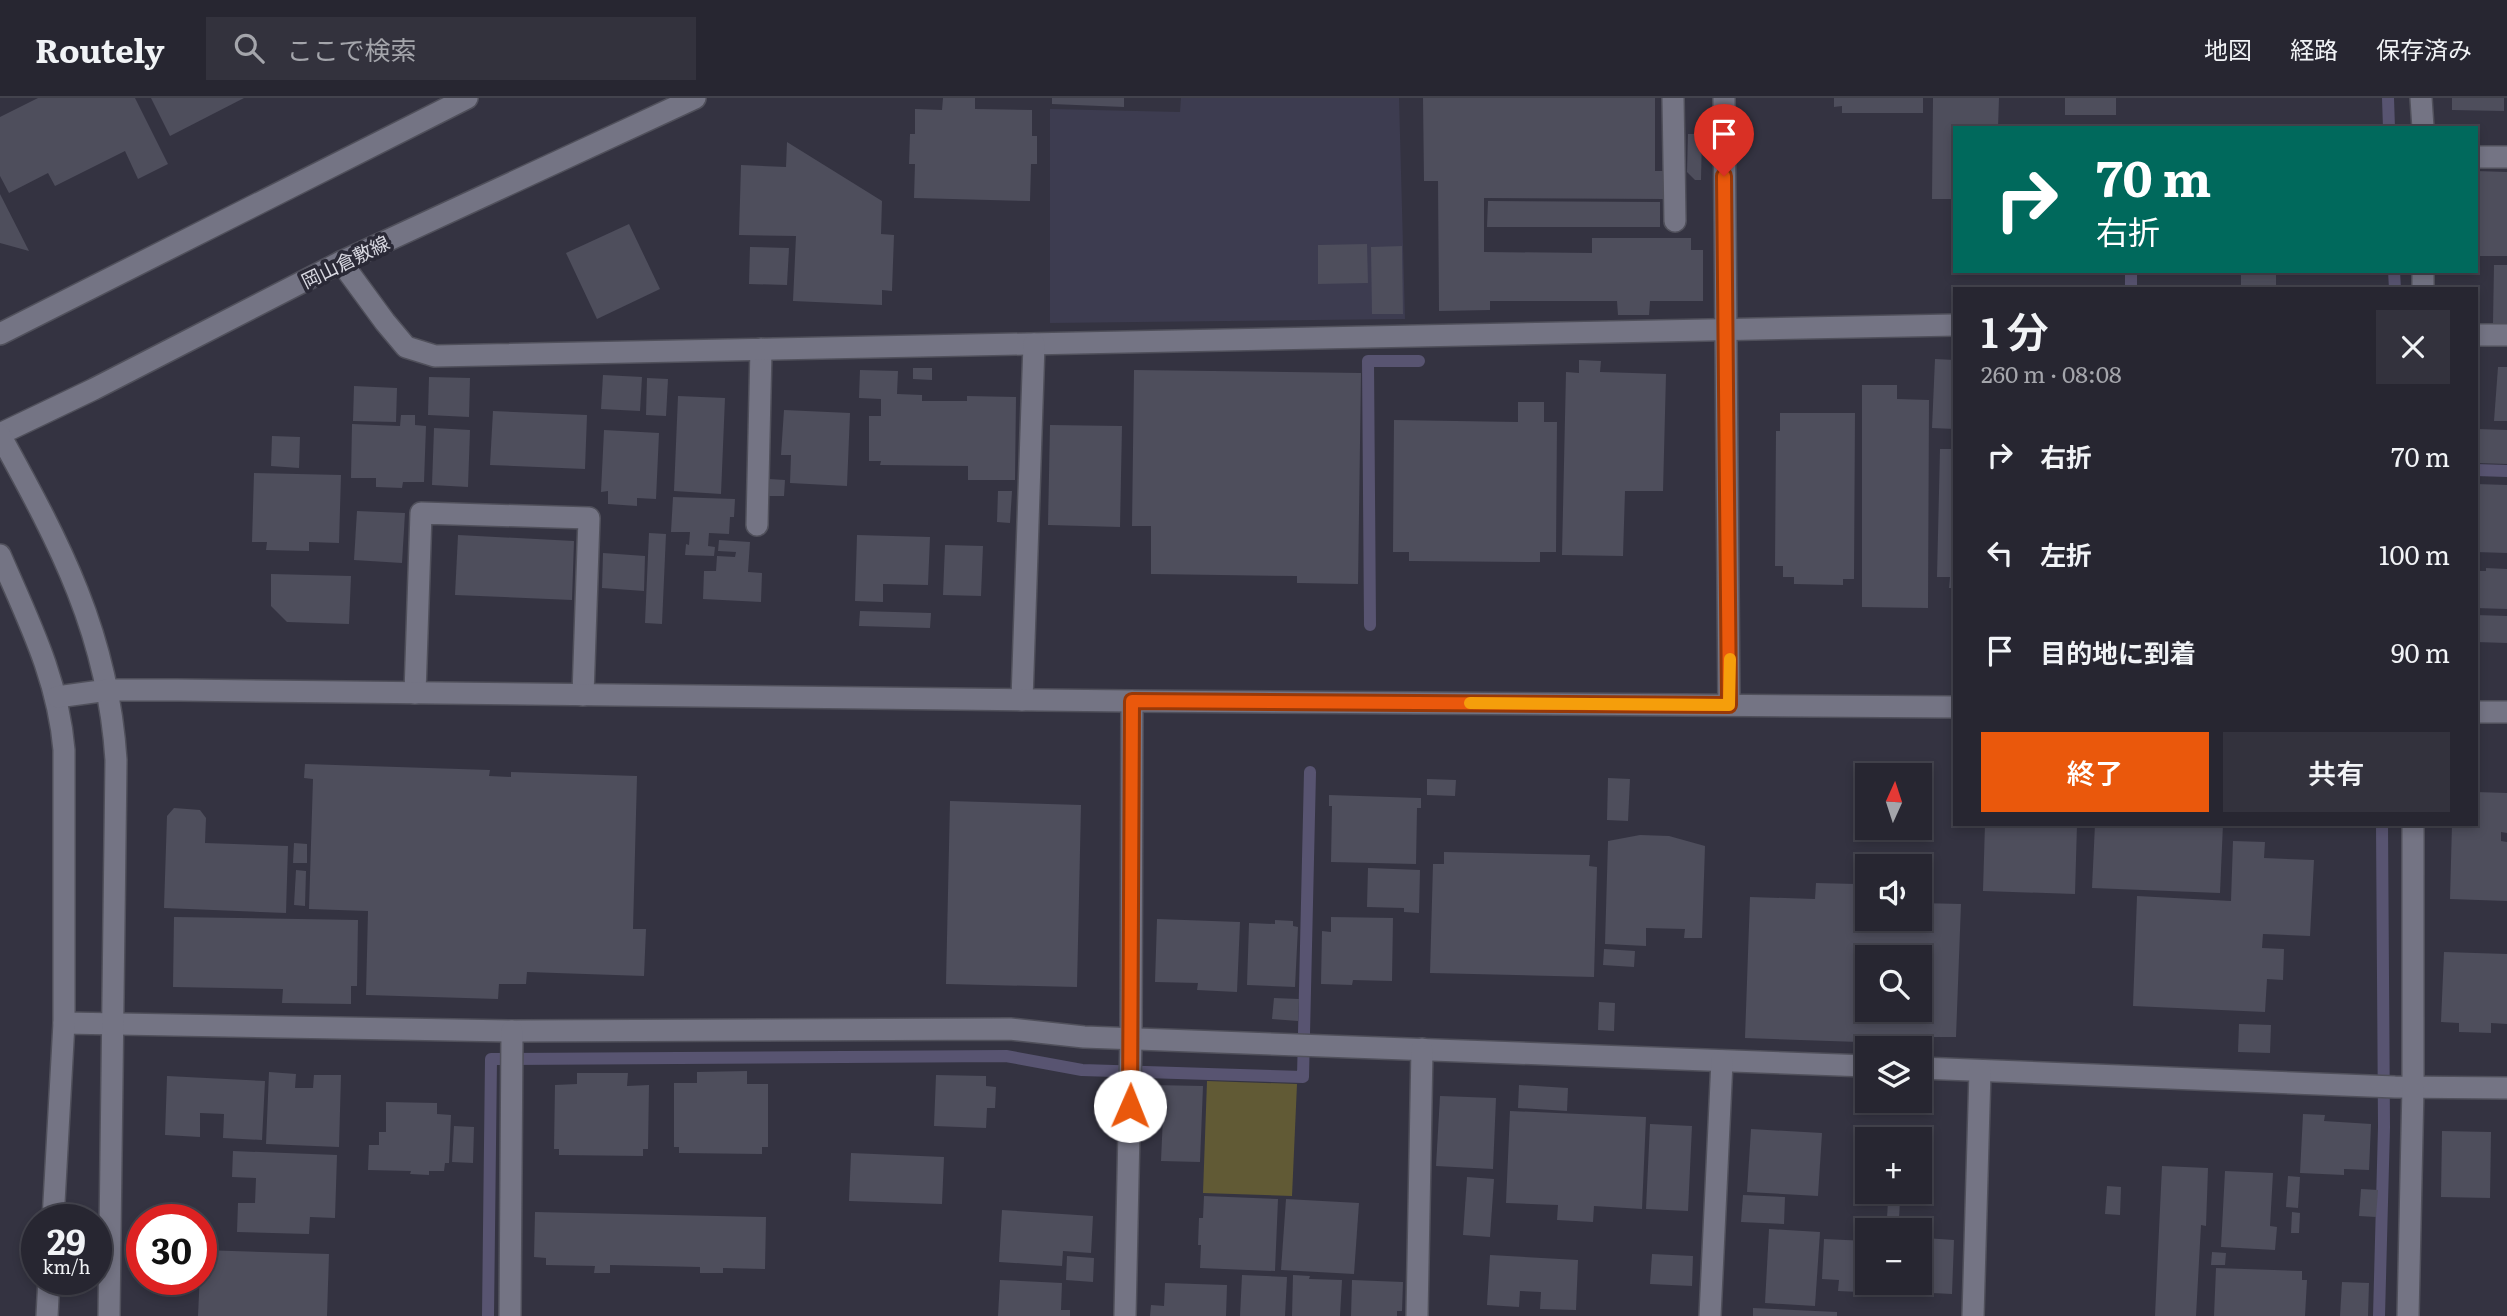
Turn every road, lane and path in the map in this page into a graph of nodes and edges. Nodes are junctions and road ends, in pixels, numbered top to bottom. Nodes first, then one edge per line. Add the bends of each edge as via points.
1 (467, 98) edge
2 (695, 98) edge
3 (1673, 98) edge
4 (1724, 98) edge
5 (2421, 98) edge
6 (2423, 126) edge
7 (2478, 157) edge
8 (2507, 157) edge
9 (1675, 221) dead end
10 (341, 262) junction
11 (1953, 325) edge
12 (1724, 331) junction
13 (0, 334) edge
14 (2478, 335) edge
15 (2507, 335) edge
16 (1034, 344) junction
17 (761, 349) junction
18 (0, 435) edge
19 (757, 525) dead end
20 (0, 555) edge
21 (108, 690) junction
22 (415, 693) junction
23 (583, 695) junction
24 (57, 697) junction
25 (1022, 700) junction
26 (1132, 701) junction
27 (1729, 705) junction
28 (1953, 707) edge
29 (2478, 712) edge
30 (2507, 712) edge
31 (2413, 826) edge
32 (64, 1023) junction
33 (113, 1025) junction
34 (1422, 1049) junction
35 (512, 1050) junction
36 (1130, 1059) junction
37 (1722, 1060) junction
38 (1855, 1066) edge
39 (1932, 1069) edge
40 (1980, 1071) junction
41 (2395, 1087) junction
42 (2507, 1088) edge
43 (54, 1204) edge
44 (48, 1295) edge
45 (47, 1316) edge
46 (109, 1316) edge
47 (510, 1316) edge
48 (1125, 1316) edge
49 (1417, 1316) edge
50 (1710, 1316) edge
51 (1973, 1316) edge
52 (2409, 1316) edge

1 - 13 street
2 - 10 street, 岡山倉敷線
3 - 9 street
4 - 12 street
5 - 6 street
7 - 8 street
10 - 17 street via 407,347 435,356
10 - 18 street, 岡山倉敷線
11 - 12 street
12 - 16 street
12 - 27 street
14 - 15 street
16 - 17 street
16 - 25 street
17 - 19 street
18 - 21 street via 77,587
20 - 24 street
21 - 22 street
21 - 24 street
21 - 33 street via 116,761
22 - 23 street
22 - 23 street via 421,513 589,518
23 - 25 street
24 - 32 street via 64,750
25 - 26 street
26 - 27 street
26 - 36 street
27 - 28 street
29 - 30 street
31 - 41 street
32 - 33 street
32 - 43 street
33 - 35 street
33 - 46 street
34 - 36 street via 1304,1044
34 - 37 street
34 - 49 street
35 - 36 street via 1010,1029 1084,1037
35 - 47 street
36 - 48 street
37 - 38 street
37 - 50 street
39 - 40 street
40 - 41 street
40 - 51 street
41 - 42 street
41 - 52 street
44 - 45 street

